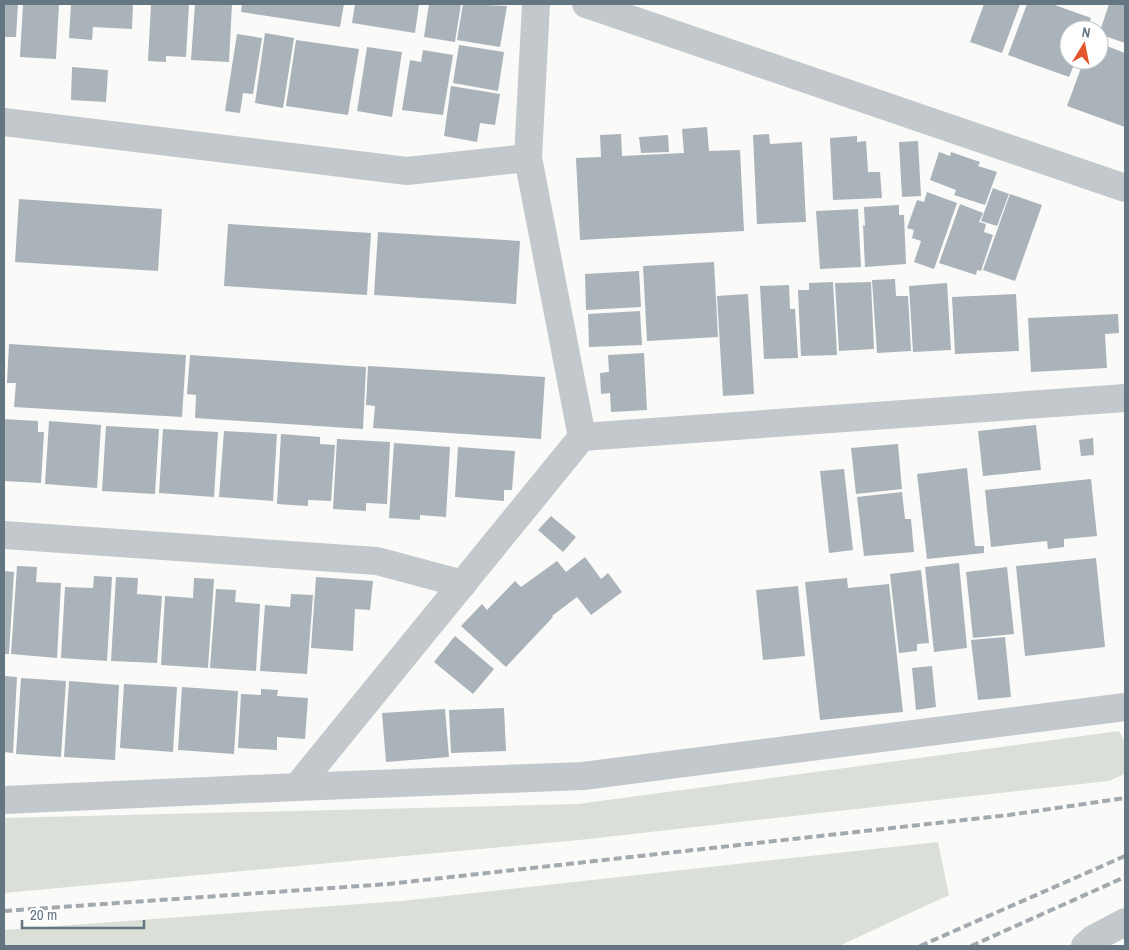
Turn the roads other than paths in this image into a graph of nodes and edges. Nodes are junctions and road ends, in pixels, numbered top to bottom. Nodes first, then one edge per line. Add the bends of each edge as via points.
1 (536, 4) edge
2 (586, 4) edge
3 (4, 122) edge
4 (528, 158) junction
5 (1125, 188) edge
6 (1125, 398) edge
7 (582, 437) junction
8 (4, 535) edge
9 (463, 584) junction
10 (1125, 707) edge
11 (297, 787) junction
12 (4, 800) edge
13 (1125, 922) edge
14 (1085, 946) edge

1 - 4 street
2 - 5 street
3 - 4 street via 407,171
4 - 7 street
6 - 7 street
7 - 9 street
8 - 9 street via 377,561
9 - 11 street
10 - 11 street via 583,776
11 - 12 street
13 - 14 street

